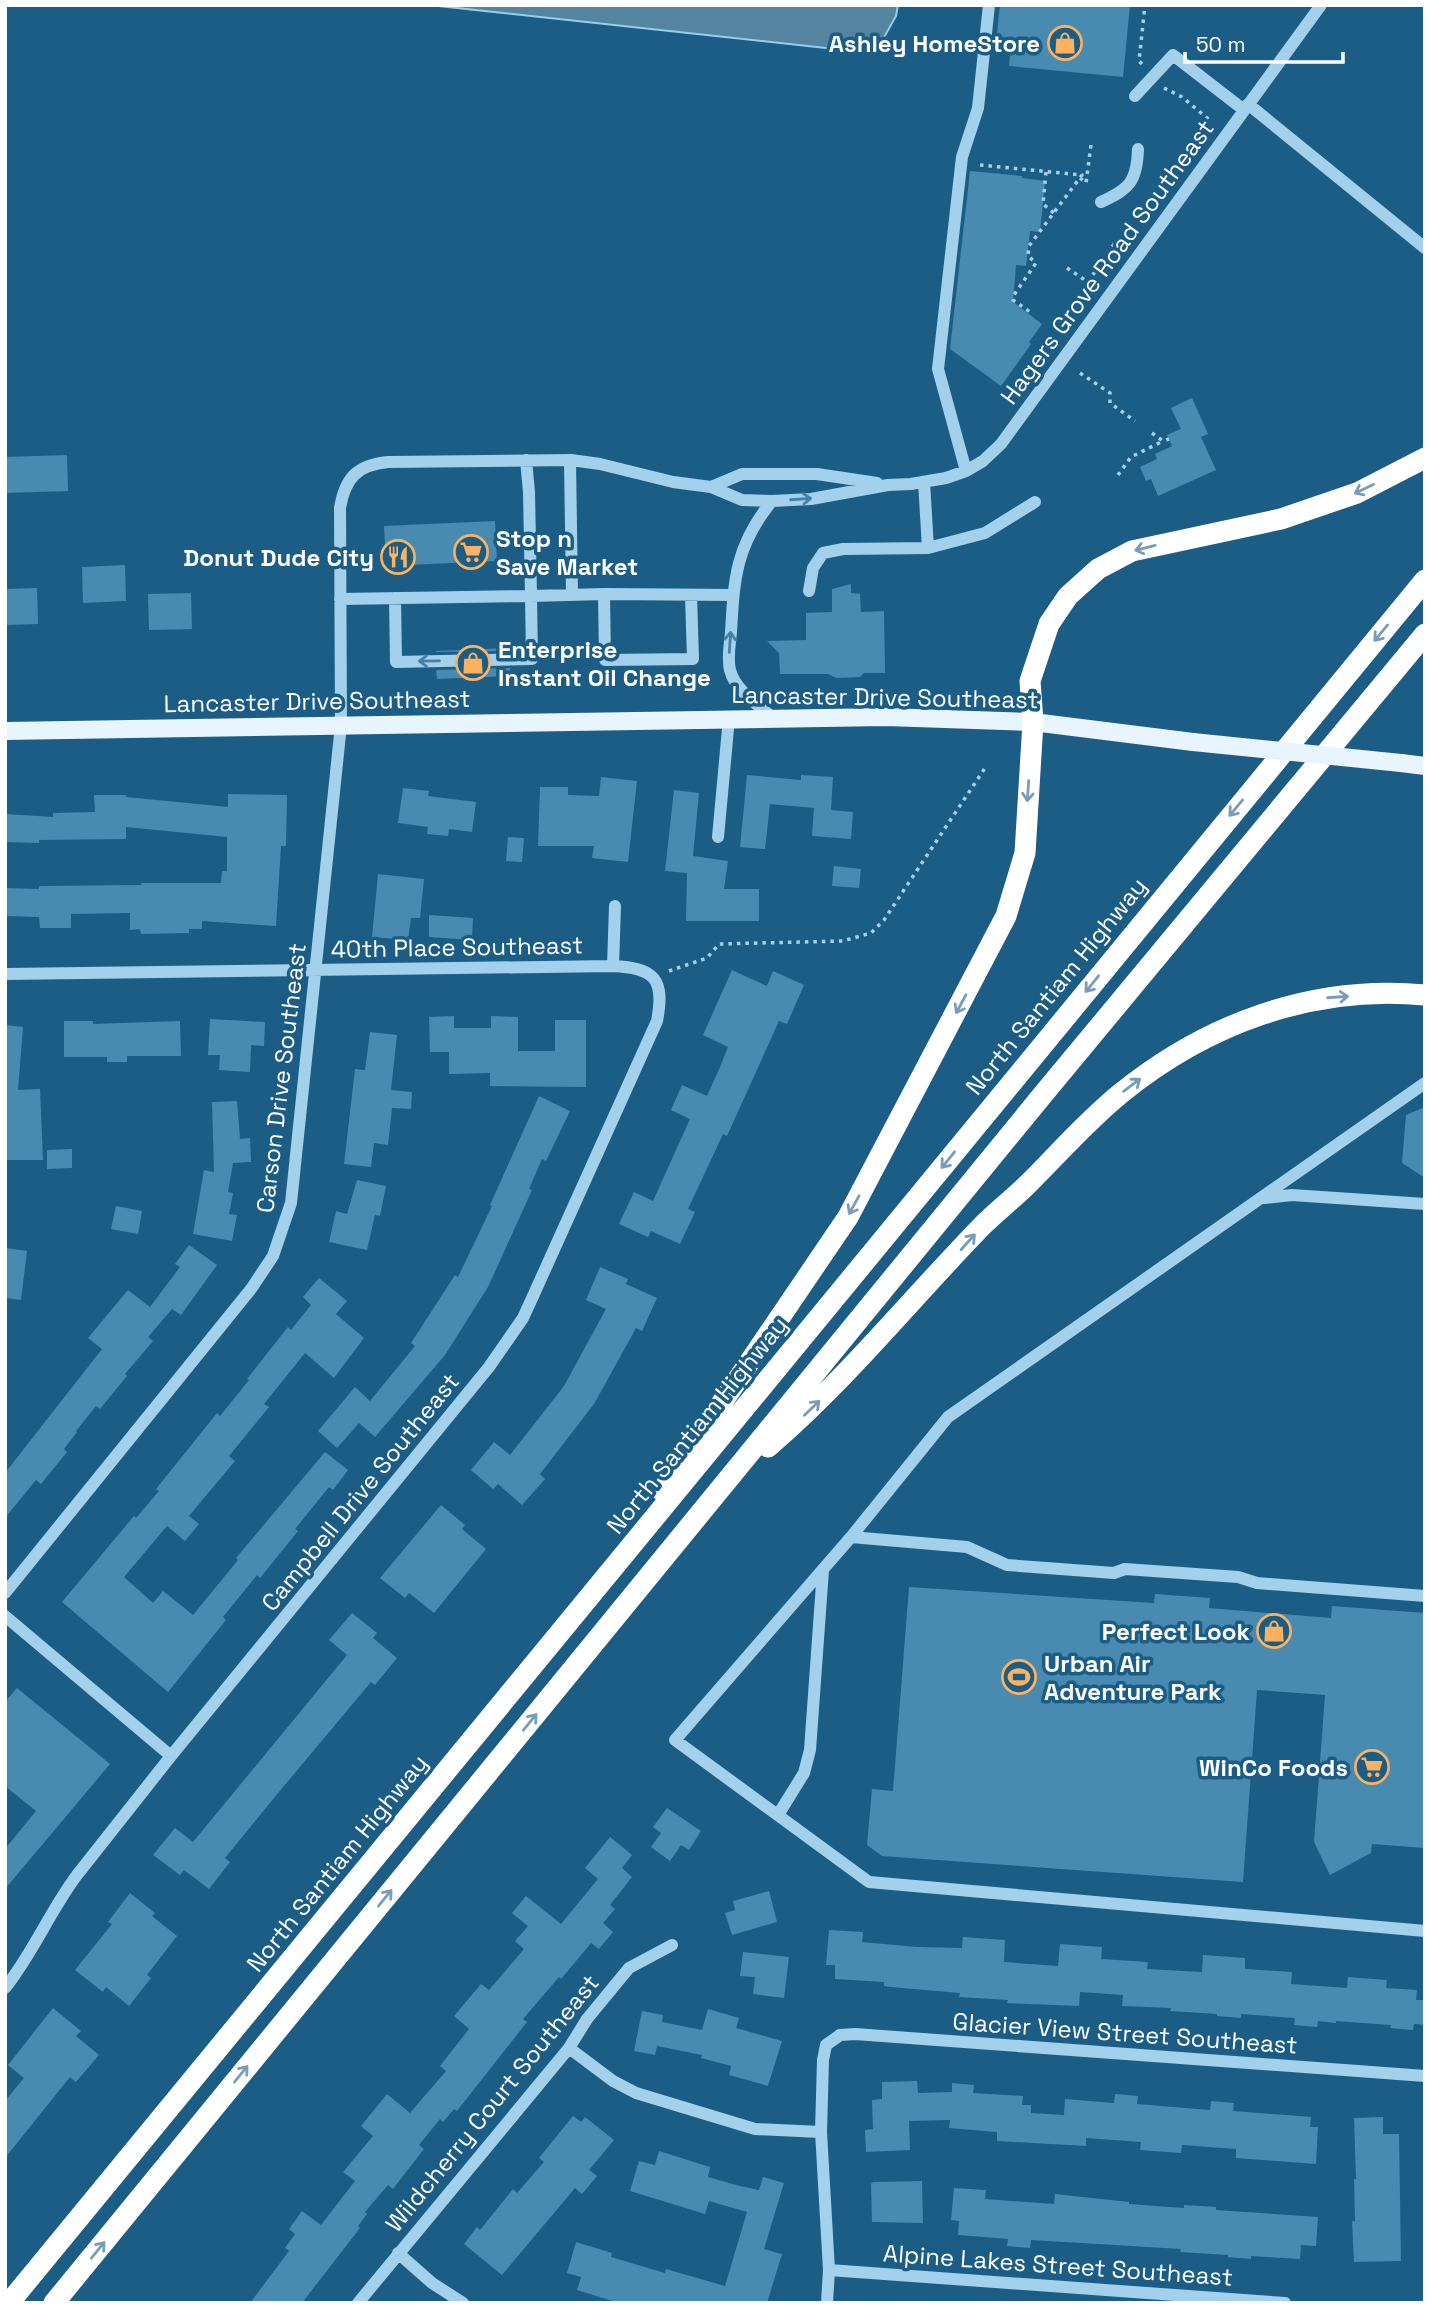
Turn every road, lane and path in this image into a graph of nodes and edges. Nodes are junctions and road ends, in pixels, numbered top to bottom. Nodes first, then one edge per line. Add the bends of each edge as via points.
1 (989, 5) edge
2 (1144, 5) edge
3 (1321, 5) edge
4 (1143, 66) dead end
5 (1162, 88) dead end
6 (1135, 96) dead end
7 (1246, 107) junction
8 (1212, 122) dead end
9 (1091, 145) dead end
10 (1138, 149) dead end
11 (981, 165) dead end
12 (1046, 172) junction
13 (1080, 178) junction
14 (1101, 202) dead end
15 (1054, 213) junction
16 (1425, 248) edge
17 (1122, 250) dead end
18 (1067, 268) dead end
19 (1034, 314) dead end
20 (1080, 373) dead end
21 (1135, 421) dead end
22 (1152, 433) dead end
23 (1169, 439) dead end
24 (1163, 441) junction
25 (1425, 458) edge
26 (526, 460) junction
27 (570, 460) junction
28 (966, 471) junction
29 (1118, 475) dead end
30 (924, 482) junction
31 (888, 485) junction
32 (711, 487) junction
33 (772, 501) junction
34 (1035, 502) dead end
35 (928, 548) junction
36 (1425, 580) edge
37 (809, 592) dead end
38 (604, 594) junction
39 (691, 595) junction
40 (733, 595) junction
41 (531, 596) junction
42 (572, 596) junction
43 (395, 598) junction
44 (340, 599) junction
45 (1425, 634) edge
46 (729, 718) junction
47 (773, 718) junction
48 (1033, 722) junction
49 (341, 725) junction
50 (5, 731) edge
51 (987, 765) dead end
52 (1425, 766) edge
53 (718, 836) dead end
54 (615, 906) dead end
55 (613, 966) junction
56 (317, 969) junction
57 (5, 974) edge
58 (654, 977) junction
59 (1425, 995) edge
60 (1425, 1083) edge
61 (1264, 1198) junction
62 (1425, 1204) edge
63 (724, 1485) junction
64 (851, 1537) junction
65 (823, 1570) junction
66 (5, 1593) edge
67 (1425, 1597) edge
68 (588, 1600) junction
69 (5, 1616) edge
70 (171, 1756) junction
71 (778, 1815) junction
72 (1425, 1931) edge
73 (673, 1945) dead end
74 (5, 1988) edge
75 (569, 2048) junction
76 (1425, 2076) edge
77 (821, 2132) junction
78 (398, 2253) junction
79 (829, 2270) junction
80 (9, 2303) edge
81 (54, 2303) edge
82 (358, 2303) edge
83 (463, 2303) edge
84 (827, 2303) edge
85 (1285, 2303) edge

1 - 28 street via 978,108 962,157 938,369
2 - 4 path via 1139,61
3 - 7 street, Hagers Grove Road Southeast
5 - 8 path via 1182,97
6 - 7 street via 1173,55
7 - 16 street
7 - 28 street, Hagers Grove Road Southeast via 1001,444
9 - 13 path via 1086,183
10 - 14 street via 1129,187
11 - 12 path
12 - 13 path via 1082,175
12 - 15 path via 1043,204
13 - 15 path
15 - 19 path via 1029,246 1028,256 1036,263 1013,300
17 - 18 path via 1114,244 1088,282
20 - 21 path via 1110,393 1110,403
22 - 24 path
23 - 24 path
24 - 29 path via 1130,457
25 -> 48 highway via 1357,493 1294,515 1132,551 1098,569 1068,596 1049,624 1030,681
26 - 27 street, Hagers Grove Road Southeast
26 - 41 street
26 - 44 street, Hagers Grove Road Southeast via 388,462 362,468 342,496
27 - 32 street, Hagers Grove Road Southeast
27 - 42 street
28 - 30 street, Hagers Grove Road Southeast
30 - 31 street, Hagers Grove Road Southeast
30 - 35 street
31 - 32 street, Hagers Grove Road Southeast via 817,474 743,474
33 -> 31 street, Hagers Grove Road Southeast
32 - 33 street, Hagers Grove Road Southeast via 742,500
33 - 40 street via 753,524
34 - 35 street via 985,533
35 - 37 street via 823,553 813,568
36 -> 68 highway, North Santiam Highway
38 - 39 street
38 - 39 street via 605,660 693,659
38 - 42 street
39 - 40 street
47 -> 40 street via 738,686 730,671
41 - 42 street
41 - 43 street
41 -> 43 street via 532,659 396,662
43 - 44 street
44 - 49 street, Hagers Grove Road Southeast
45 - 63 highway
46 - 47 main road, Lancaster Drive Southeast
46 - 49 main road, Lancaster Drive Southeast
46 - 53 street
47 - 48 main road, Lancaster Drive Southeast
48 - 52 main road, Lancaster Drive Southeast, bridge
48 -> 68 highway via 1025,853 1006,916 985,959 848,1217
49 - 50 main road, Lancaster Drive Southeast
49 - 56 street, Carson Drive Southeast
51 - 58 path via 871,933 843,941 719,944 707,958
54 - 55 street
55 - 56 street, 40th Place Southeast
55 - 58 street, 40th Place Southeast via 645,970
56 - 57 street, 40th Place Southeast
56 - 66 street, Carson Drive Southeast via 291,1203 273,1256
58 - 70 street, Campbell Drive Southeast via 660,1005 657,1021 523,1318 489,1367
63 -> 59 highway via 810,1411 983,1225 1076,1134 1119,1094 1167,1059 1220,1030 1272,1010 1328,997
60 - 61 street
61 - 62 street via 1292,1195
61 - 64 street via 948,1417
81 -> 63 highway
64 - 65 street
64 - 67 street via 967,1547 1007,1565 1238,1577 1257,1583
65 - 71 street via 810,1749 804,1773
65 - 71 street via 675,1740
68 - 80 highway, North Santiam Highway
69 - 70 street
70 - 74 street, Campbell Drive Southeast via 65,1891 29,1956
71 - 72 street via 869,1882
73 - 75 street, Wildcherry Court Southeast via 629,1969
75 - 77 street via 636,2093 755,2129
75 - 78 street, Wildcherry Court Southeast
76 - 77 street, Glacier View Street Southeast via 840,2035 826,2045 822,2060
77 - 79 street
78 - 82 street, Wildcherry Court Southeast
78 - 83 street
79 - 84 street
79 - 85 street, Alpine Lakes Street Southeast

